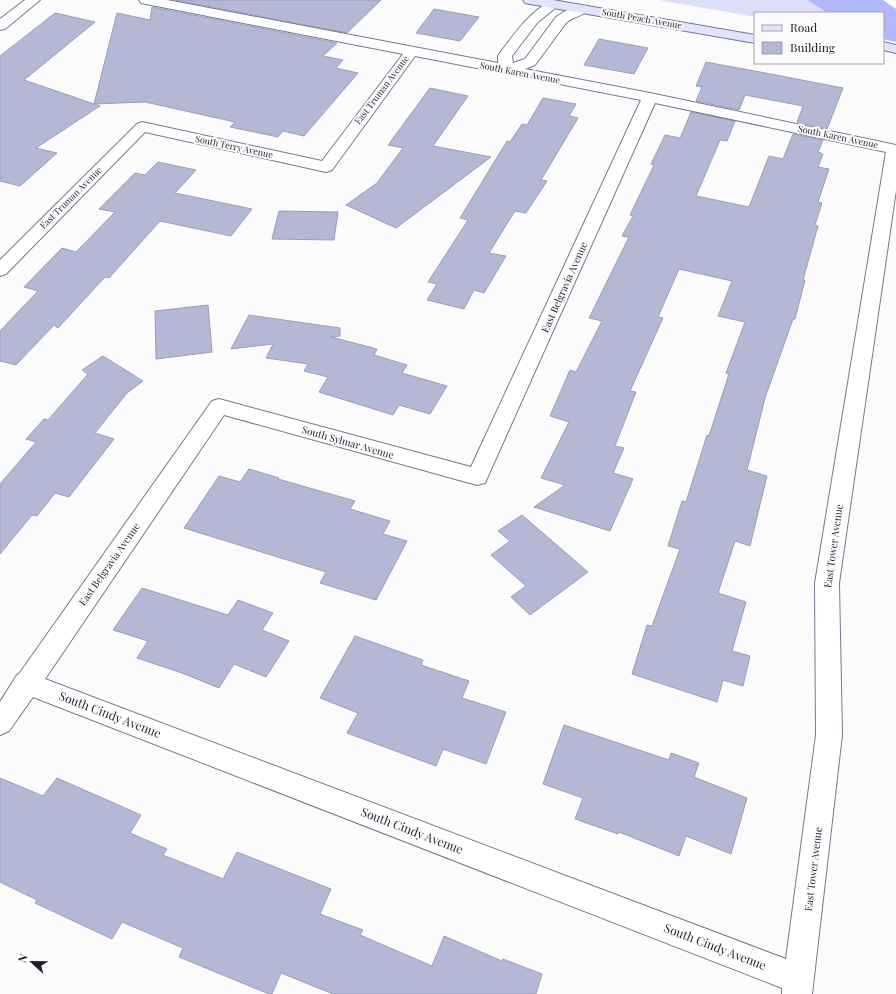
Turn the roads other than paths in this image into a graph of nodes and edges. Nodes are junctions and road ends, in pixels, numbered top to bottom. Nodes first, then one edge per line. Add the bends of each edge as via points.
1 (33, 0) edge
2 (146, 0) edge
3 (530, 0) edge
4 (567, 0) edge
5 (553, 4) junction
6 (583, 5) edge
7 (748, 24) dead end
8 (0, 26) edge
9 (754, 39) edge
10 (411, 52) junction
11 (506, 70) junction
12 (650, 97) junction
13 (142, 127) joint
14 (894, 148) joint
15 (326, 167) joint
16 (0, 270) edge
17 (219, 406) joint
18 (477, 478) joint
19 (26, 683) junction
20 (0, 723) edge
21 (798, 987) edge

1 - 8 street
2 - 10 street, South Karen Avenue
3 - 5 street, South Peach Avenue
4 - 5 street
5 - 6 street, South Peach Avenue
5 - 11 street via 537,15 505,56
6 - 7 street
6 - 9 street, South Peach Avenue
6 - 11 street via 561,20 530,62
10 - 11 street, South Karen Avenue
10 - 15 street, East Truman Avenue
11 - 12 street, South Karen Avenue
12 - 14 street, South Karen Avenue
12 - 18 street, East Belgravia Avenue
13 - 15 street, South Terry Avenue
13 - 16 street, East Truman Avenue
14 - 21 street, East Tower Avenue via 827,583 829,736
17 - 18 street, South Sylmar Avenue
17 - 19 street, East Belgravia Avenue
19 - 20 street, East Belgravia Avenue
19 - 21 street, South Cindy Avenue

